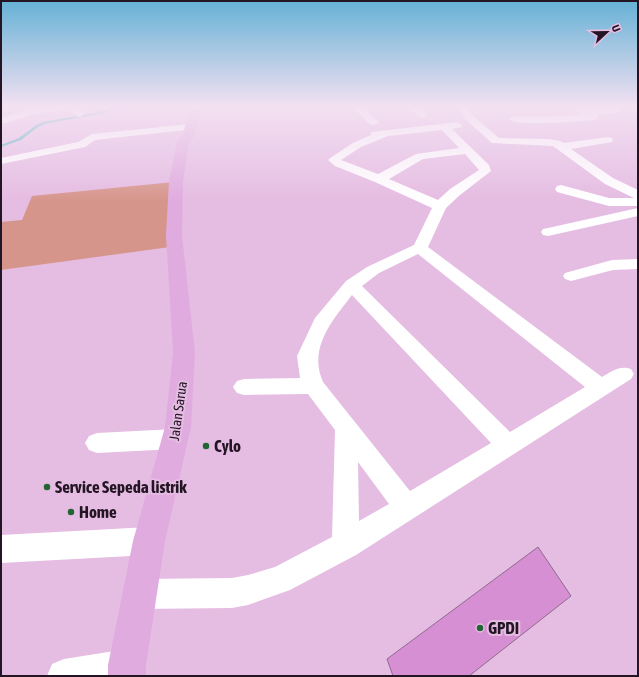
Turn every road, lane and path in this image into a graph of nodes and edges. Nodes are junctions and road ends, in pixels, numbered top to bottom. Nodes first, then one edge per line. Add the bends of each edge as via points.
1 (91, 138) edge
2 (182, 138) edge
3 (359, 138) edge
4 (456, 138) edge
5 (492, 138) edge
6 (553, 138) edge
7 (608, 140) dead end
8 (559, 145) junction
9 (468, 150) junction
10 (1, 161) edge
11 (379, 179) junction
12 (561, 189) dead end
13 (638, 195) edge
14 (638, 202) edge
15 (440, 206) junction
16 (638, 212) edge
17 (548, 232) dead end
18 (420, 248) junction
19 (638, 264) edge
20 (571, 276) dead end
21 (352, 285) junction
22 (624, 374) dead end
23 (314, 386) junction
24 (244, 387) dead end
25 (601, 388) junction
26 (346, 427) junction
27 (175, 439) junction
28 (97, 443) dead end
29 (507, 445) junction
30 (407, 507) junction
31 (149, 542) junction
32 (346, 545) junction
33 (1, 549) edge
34 (139, 594) junction
35 (127, 671) edge
36 (64, 676) edge

1 - 10 street via 81,145
2 - 27 main road, Jalan Sarua via 174,213 184,353
3 - 11 street via 357,145 334,160
4 - 9 street
5 - 8 street via 496,141
6 - 8 street
7 - 8 street
8 - 13 street via 609,181
9 - 11 street via 420,156
9 - 15 street via 485,171
11 - 15 street
12 - 14 street via 609,202
15 - 18 street
16 - 17 street
18 - 21 street via 373,270
18 - 25 street
19 - 20 street via 612,265
21 - 23 street via 321,322 307,356 309,374
21 - 29 street
22 - 25 street
23 - 24 street
23 - 26 street
25 - 29 street
26 - 30 street
26 - 32 street
27 - 28 street
27 - 31 main road, Jalan Sarua
29 - 30 street
30 - 32 street
31 - 33 street
31 - 34 main road, Jalan Sarua
32 - 34 street via 280,580 248,590 232,593
34 - 35 main road, Jalan Sarua
35 - 36 street

